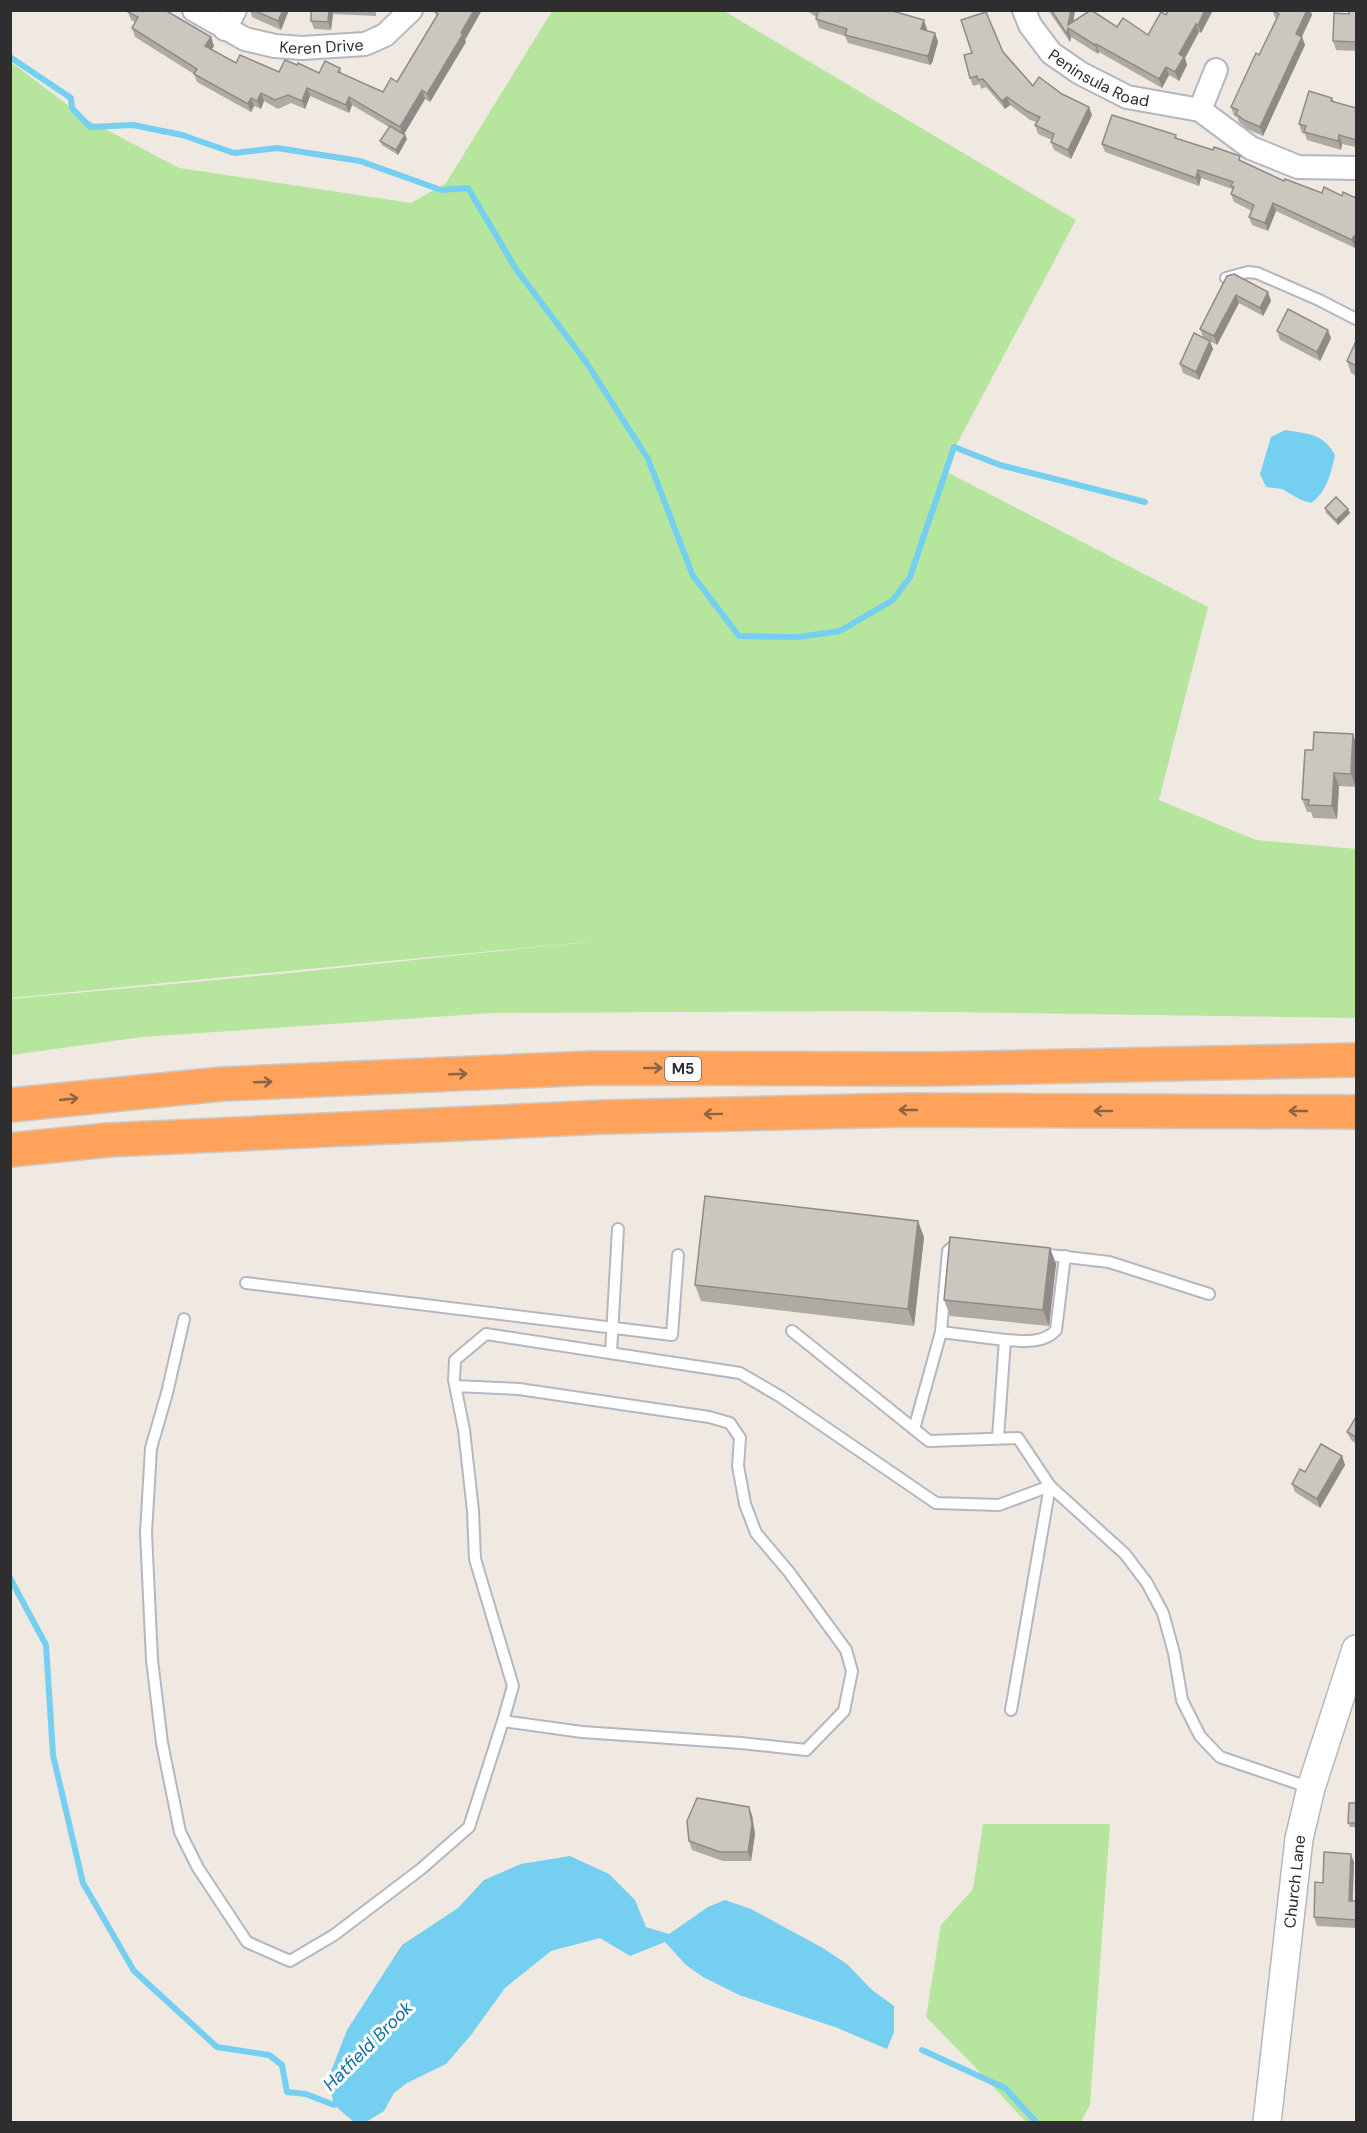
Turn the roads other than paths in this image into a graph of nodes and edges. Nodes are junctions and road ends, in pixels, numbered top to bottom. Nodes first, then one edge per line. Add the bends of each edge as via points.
1 (194, 10) edge
2 (411, 10) edge
3 (1024, 10) edge
4 (230, 20) edge
5 (1216, 70) dead end
6 (1200, 110) junction
7 (1356, 168) edge
8 (1226, 278) edge
9 (1356, 319) edge
10 (1356, 1060) edge
11 (10, 1105) edge
12 (1356, 1112) edge
13 (10, 1150) edge
14 (618, 1228) dead end
15 (972, 1247) edge
16 (1030, 1253) edge
17 (678, 1255) dead end
18 (1065, 1256) junction
19 (246, 1283) dead end
20 (1209, 1293) dead end
21 (184, 1319) dead end
22 (612, 1327) junction
23 (792, 1331) dead end
24 (940, 1332) junction
25 (1005, 1340) junction
26 (611, 1353) junction
27 (455, 1386) junction
28 (914, 1429) junction
29 (998, 1438) junction
30 (1050, 1486) junction
31 (1356, 1649) edge
32 (1011, 1710) dead end
33 (503, 1720) junction
34 (1311, 1788) junction
35 (1267, 2122) edge

1 - 4 street, Keren Drive
2 - 4 street, Keren Drive via 385,35 365,44 302,48 246,39
3 - 6 street, Peninsula Road via 1030,26 1051,53 1080,73 1127,97
5 - 6 street
6 - 7 street via 1251,148 1298,167
8 - 9 lane via 1257,273
11 -> 10 highway, M5 via 222,1084 592,1068 930,1069
12 -> 13 highway via 907,1110 605,1117 108,1140
14 - 22 lane
15 - 24 lane via 954,1246 948,1251
16 - 18 lane
17 - 22 lane via 672,1335
18 - 20 lane via 1109,1262
18 - 25 lane via 1056,1330 1043,1339
19 - 22 lane
21 - 33 lane via 151,1448 146,1533 156,1703 180,1832 198,1868 247,1941 290,1960 334,1935 469,1827
22 - 26 lane
23 - 28 lane
24 - 25 lane
24 - 28 lane
25 - 29 lane
26 - 27 lane via 486,1334 455,1360
26 - 30 lane via 740,1373 936,1503 999,1505
27 - 33 lane via 464,1430 475,1559 513,1686
27 - 33 lane via 519,1389 730,1423 740,1438 738,1466 745,1504 756,1533 846,1650 852,1671 844,1711 806,1750 582,1732
28 - 29 lane via 929,1441
29 - 30 lane via 1018,1438
30 - 32 lane
30 - 34 lane via 1125,1554 1148,1583 1163,1613 1182,1700 1200,1736 1220,1757
31 - 34 street, Church Lane
34 - 35 street, Church Lane via 1299,1839

